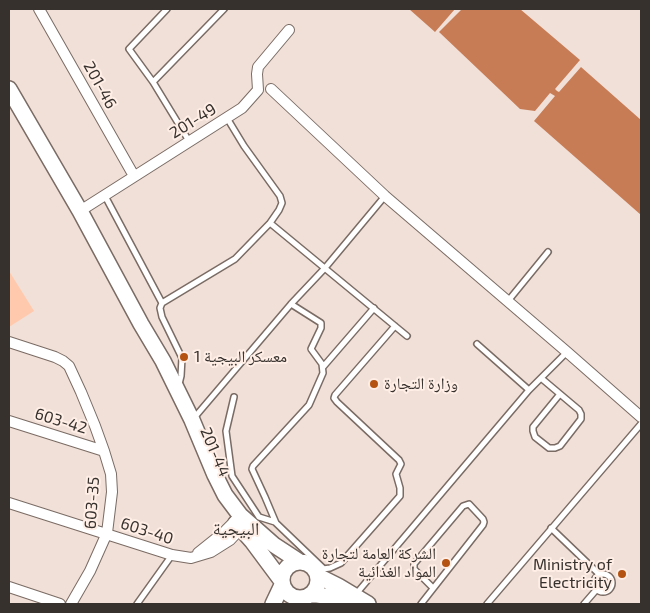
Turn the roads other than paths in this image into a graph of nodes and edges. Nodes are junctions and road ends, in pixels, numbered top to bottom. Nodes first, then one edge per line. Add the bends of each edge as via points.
1 (39, 9) edge
2 (167, 9) edge
3 (224, 9) edge
4 (289, 30) dead end
5 (153, 82) junction
6 (9, 89) edge
7 (271, 89) dead end
8 (226, 118) junction
9 (189, 141) junction
10 (134, 176) junction
11 (105, 195) junction
12 (385, 196) junction
13 (80, 211) junction
14 (270, 223) junction
15 (548, 252) dead end
16 (325, 268) junction
17 (508, 301) junction
18 (162, 303) junction
19 (291, 304) junction
20 (374, 308) junction
21 (141, 324) junction
22 (395, 326) junction
23 (407, 336) dead end
24 (9, 342) edge
25 (477, 344) dead end
26 (568, 352) junction
27 (323, 367) junction
28 (541, 378) junction
29 (177, 389) junction
30 (529, 390) junction
31 (560, 394) junction
32 (234, 397) dead end
33 (641, 417) edge
34 (192, 420) junction
35 (9, 421) edge
36 (641, 424) edge
37 (104, 451) junction
38 (9, 503) edge
39 (241, 522) junction
40 (275, 522) junction
41 (551, 528) junction
42 (107, 533) junction
43 (172, 555) junction
44 (300, 562) junction
45 (319, 572) junction
46 (600, 575) junction
47 (282, 582) junction
48 (9, 587) edge
49 (433, 588) junction
50 (597, 589) junction
51 (304, 599) edge
52 (350, 600) edge
53 (60, 604) edge
54 (71, 604) edge
55 (138, 604) edge
56 (273, 604) edge
57 (368, 604) edge
58 (420, 604) edge
59 (487, 604) edge
60 (584, 604) edge

1 - 10 street, 201-46
2 - 5 lane via 129,49
3 - 5 lane
4 - 8 street, 201-49 via 258,67 258,90 242,108
5 - 9 lane
6 - 13 street, 201-44
7 - 12 street
8 - 9 street, 201-49
8 - 14 lane via 280,196 282,203
9 - 10 street, 201-49
10 - 11 street, 201-49
11 - 13 street, 201-49
11 - 18 lane
12 - 16 lane
12 - 17 street
13 - 21 street, 201-44
14 - 16 lane
14 - 18 lane via 235,259
15 - 17 lane
16 - 19 lane
16 - 20 lane
17 - 26 street
18 - 29 lane via 162,317 182,358
19 - 27 lane via 320,323 321,328 311,349
19 - 34 lane
20 - 22 lane
20 - 27 lane
21 - 29 street, 201-44
21 - 39 street, 201-44 via 215,497
22 - 23 lane
22 - 45 lane via 334,398 399,460 401,464 396,474 401,494 346,559
24 - 37 street, 603-35 via 69,366
25 - 30 lane
26 - 28 lane
26 - 33 street
27 - 40 lane via 308,405 252,468
28 - 30 lane
28 - 31 lane
29 - 34 street, 201-44
30 - 52 lane
31 - 31 lane via 579,410 581,419 560,446 549,448 535,437 533,427
32 - 40 lane via 226,431 232,476 259,517
34 - 39 street, 201-44 via 215,475
35 - 37 street, 603-42
36 - 41 lane
37 - 42 street, 603-35 via 112,484
38 - 42 street, 603-40
39 - 43 street, 603-40 via 191,558
39 - 44 street, 201-44
39 - 47 street, 201-44
40 - 45 lane
41 - 46 lane
41 - 59 lane
42 - 43 street, 603-40
42 - 54 street, 603-35
43 - 55 lane
44 - 45 street
44 - 47 street via 287,566
45 - 51 street via 317,587
45 - 52 street
46 - 50 lane via 595,580
46 - 50 lane via 609,577 611,586 606,591
47 - 51 street via 289,594
47 - 56 street
48 - 53 street
49 - 49 lane via 414,569 414,564 462,506 469,504 484,522
49 - 58 lane
50 - 60 lane
51 - 52 street via 325,596
52 - 57 street

